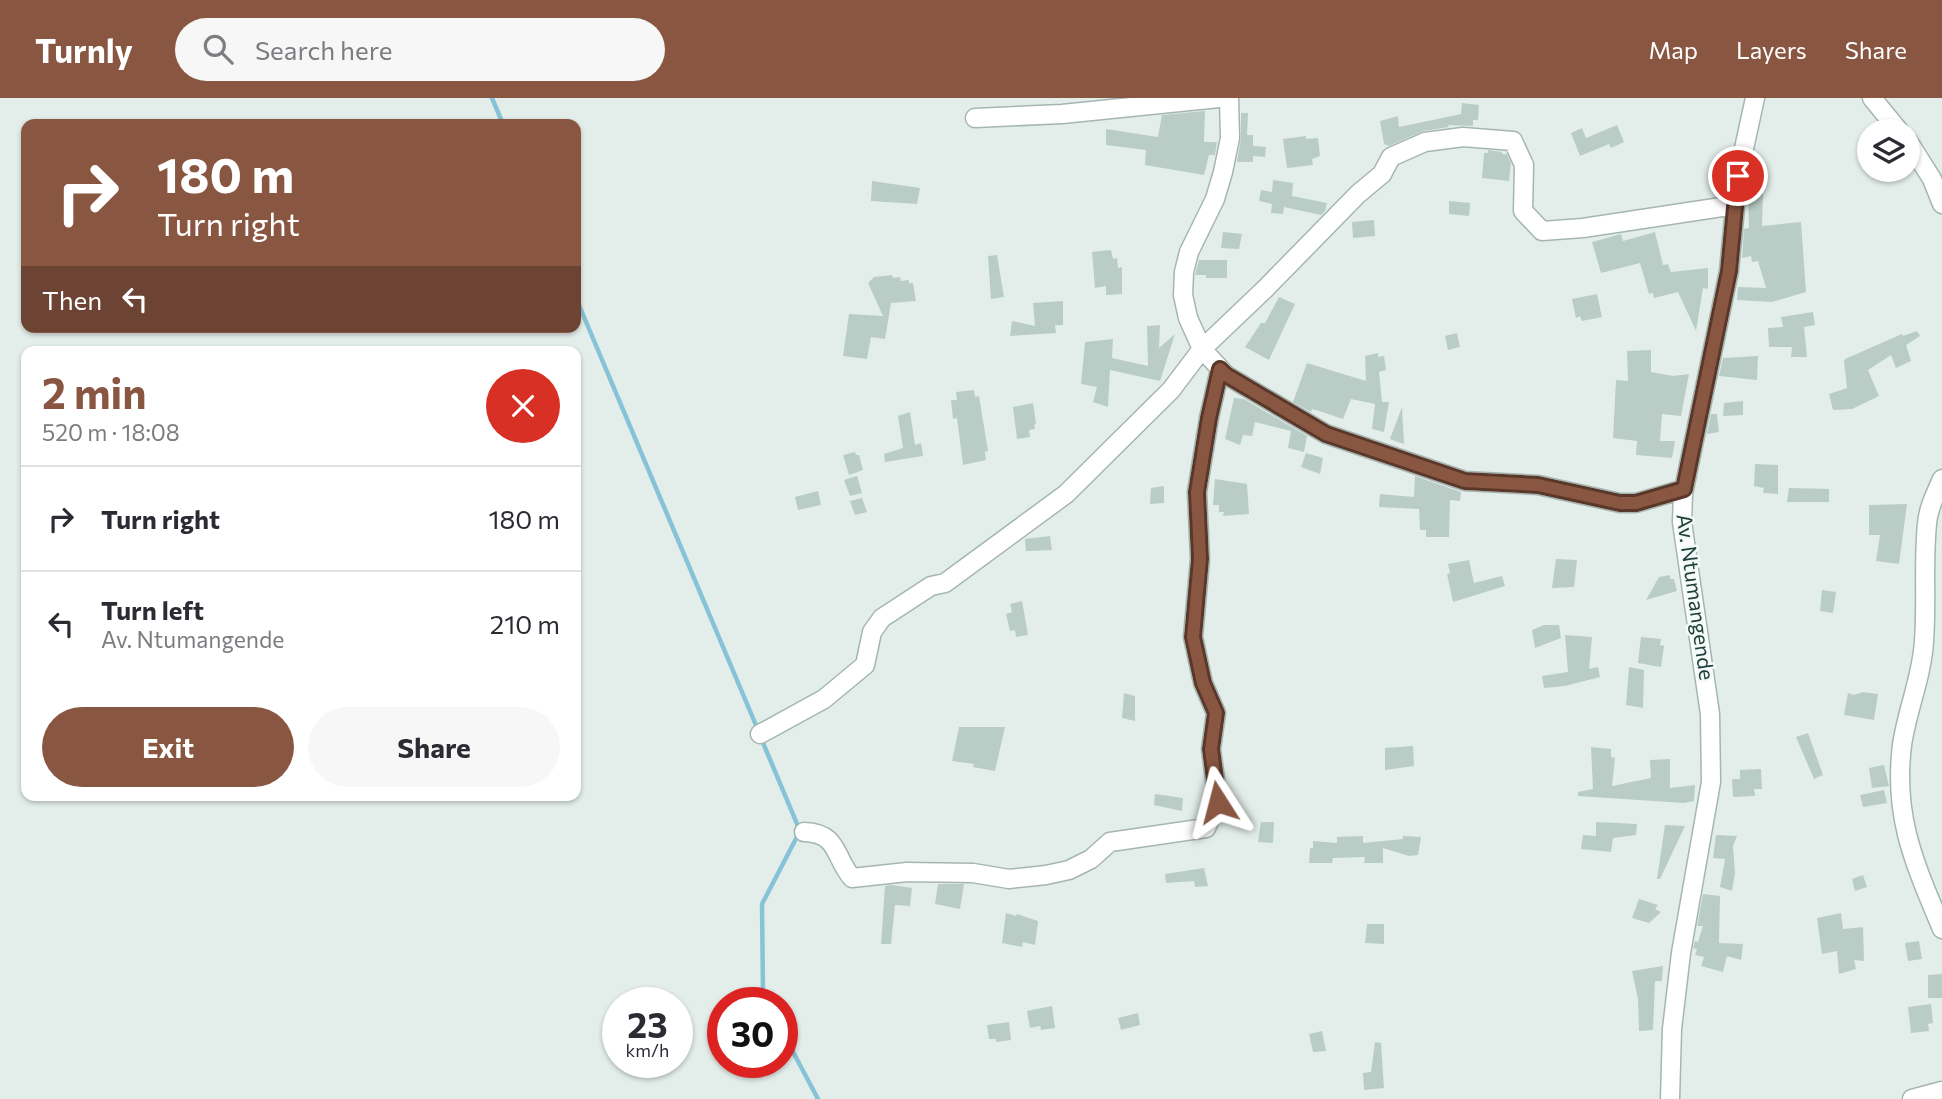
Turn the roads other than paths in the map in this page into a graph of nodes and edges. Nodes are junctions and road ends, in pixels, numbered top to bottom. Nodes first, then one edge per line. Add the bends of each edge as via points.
1 (1219, 98) edge
2 (1229, 98) edge
3 (1755, 98) edge
4 (1872, 98) edge
5 (975, 118) dead end
6 (1889, 119) edge
7 (1920, 160) edge
8 (1942, 204) edge
9 (1735, 205) junction
10 (1202, 349) junction
11 (1220, 369) junction
12 (1942, 479) edge
13 (1684, 489) junction
14 (760, 734) dead end
15 (804, 832) dead end
16 (1942, 929) edge
17 (1942, 1091) edge
18 (1670, 1099) edge
19 (1912, 1099) edge

1 - 5 street
2 - 10 street via 1230,138 1223,172 1184,272 1188,318
3 - 9 street, Av. Ntumangende
4 - 6 street
7 - 8 street
9 - 10 street via 1542,231 1523,211 1524,166 1513,141 1463,137 1425,142 1391,157 1382,174
9 - 13 street, Av. Ntumangende via 1729,271
10 - 11 street
10 - 14 street via 1171,390 1066,494 945,583 931,586 882,618 872,632 865,665 824,699
11 - 13 street via 1326,434 1465,481 1538,485 1620,503
11 - 15 street via 1197,492 1200,559 1193,637 1203,683 1216,713 1211,749 1218,802 1206,828 1110,842 1069,870 1009,879 973,873 907,872 852,878 828,838
12 - 16 street via 1927,523 1922,666 1902,745 1901,769 1901,809 1909,849
13 - 18 street, Av. Ntumangende via 1682,522 1710,714 1711,782 1681,953
17 - 19 street

